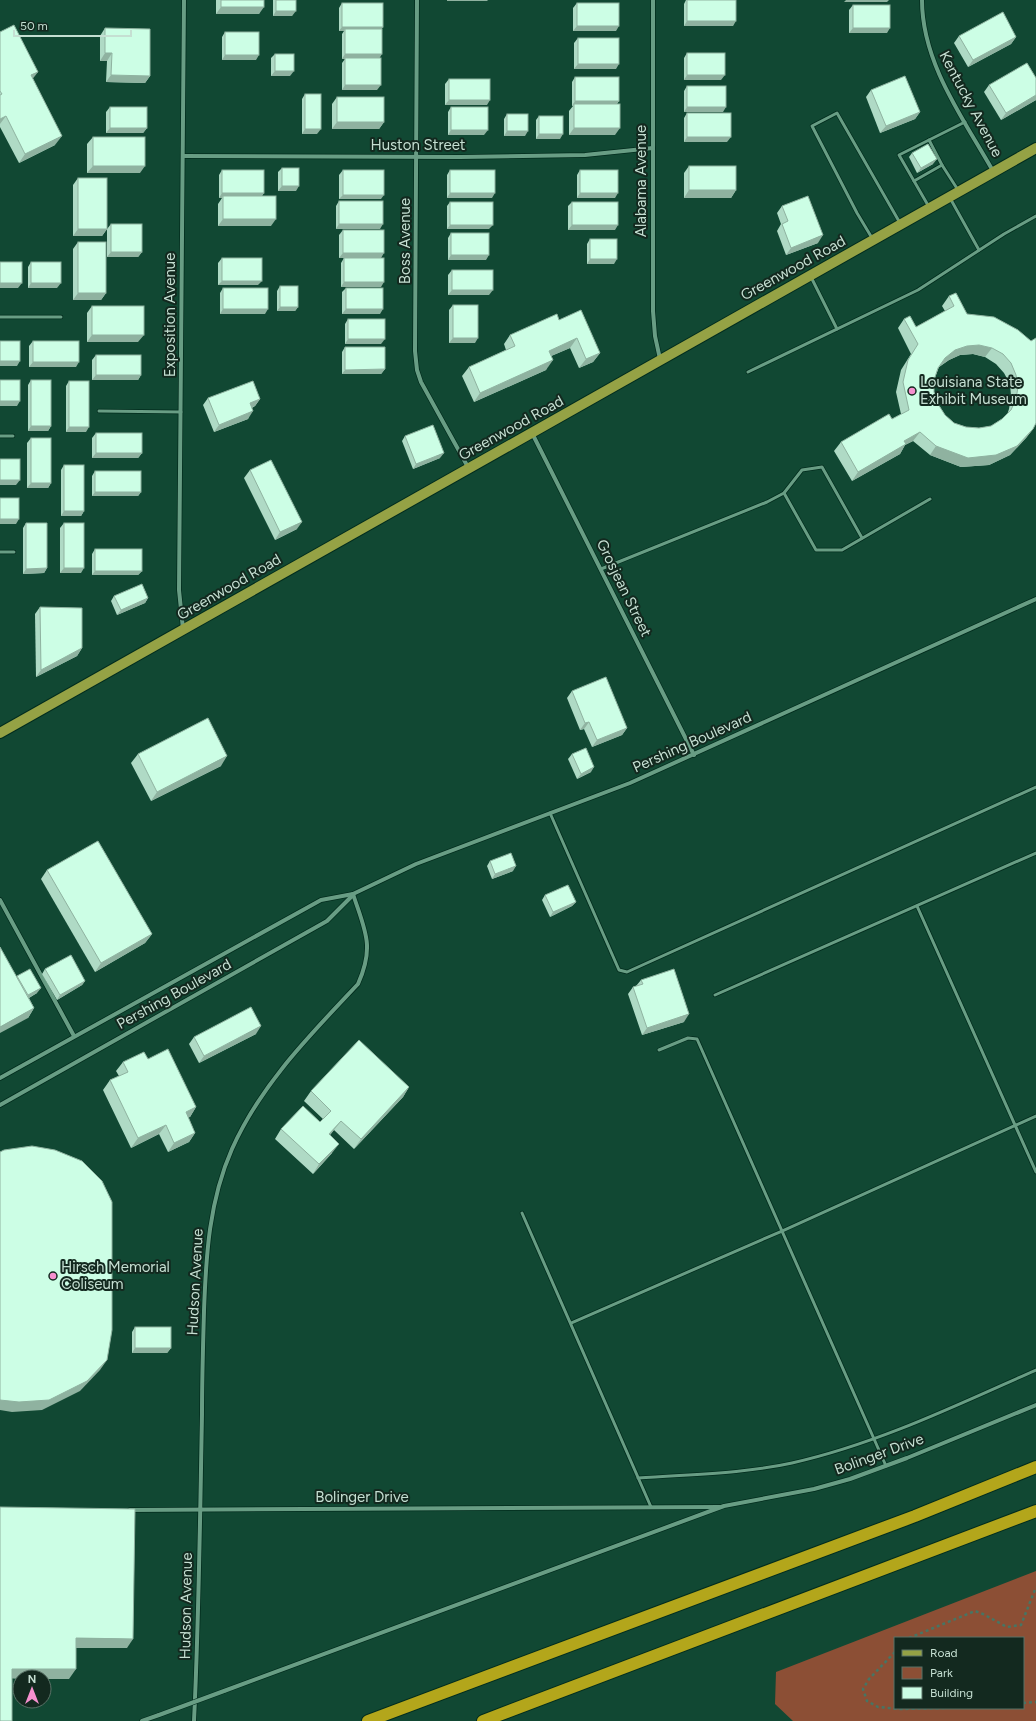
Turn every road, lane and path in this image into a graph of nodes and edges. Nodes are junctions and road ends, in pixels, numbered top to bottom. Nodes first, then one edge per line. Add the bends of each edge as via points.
1 (184, 0) edge
2 (417, 0) edge
3 (653, 0) edge
4 (922, 0) edge
5 (966, 122) junction
6 (929, 140) junction
7 (653, 148) junction
8 (1036, 148) edge
9 (183, 156) junction
10 (417, 157) junction
11 (942, 165) junction
12 (993, 172) junction
13 (914, 181) junction
14 (959, 191) junction
15 (950, 197) junction
16 (929, 208) junction
17 (1036, 216) edge
18 (901, 224) junction
19 (873, 240) junction
20 (979, 250) junction
21 (810, 276) junction
22 (0, 317) edge
23 (60, 317) dead end
24 (837, 329) junction
25 (660, 360) junction
26 (748, 372) dead end
27 (98, 411) dead end
28 (181, 412) junction
29 (532, 433) junction
30 (0, 436) edge
31 (13, 436) dead end
32 (469, 468) junction
33 (784, 493) junction
34 (930, 498) dead end
35 (862, 538) junction
36 (0, 552) edge
37 (14, 552) dead end
38 (601, 569) junction
39 (1036, 599) edge
40 (183, 630) junction
41 (0, 733) edge
42 (694, 755) junction
43 (1036, 787) edge
44 (550, 813) junction
45 (1036, 853) edge
46 (353, 894) junction
47 (0, 900) edge
48 (917, 906) junction
49 (715, 995) dead end
50 (74, 1036) junction
51 (659, 1050) dead end
52 (0, 1078) edge
53 (0, 1105) edge
54 (1036, 1116) edge
55 (1015, 1125) junction
56 (1036, 1172) edge
57 (522, 1213) dead end
58 (782, 1231) junction
59 (571, 1322) junction
60 (1036, 1370) edge
61 (1036, 1405) edge
62 (874, 1438) junction
63 (886, 1466) junction
64 (1036, 1467) edge
65 (638, 1478) junction
66 (724, 1506) junction
67 (651, 1507) junction
68 (122, 1510) edge
69 (200, 1510) junction
70 (1036, 1511) edge
71 (1036, 1587) edge
72 (912, 1637) edge
73 (894, 1653) edge
74 (1036, 1702) edge
75 (1024, 1703) edge
76 (894, 1708) edge
77 (142, 1721) edge
78 (194, 1721) edge
79 (368, 1721) edge
80 (483, 1721) edge

1 - 9 street, Exposition Avenue
2 - 10 street, Boss Avenue
3 - 7 street, Alabama Avenue
4 - 5 street, Kentucky Avenue via 923,22 932,59
5 - 6 lane
5 - 12 street, Kentucky Avenue
6 - 11 lane
6 - 13 lane via 899,155
7 - 10 street, Huston Street via 585,155
7 - 25 street, Alabama Avenue via 653,311
8 - 12 main road, Greenwood Road
9 - 10 street, Huston Street
9 - 28 street, Exposition Avenue
10 - 32 street, Boss Avenue via 417,370 421,382
11 - 13 lane
11 - 14 lane
12 - 14 main road, Greenwood Road
13 - 16 lane
14 - 15 main road, Greenwood Road
15 - 16 main road, Greenwood Road
15 - 20 lane
16 - 18 main road, Greenwood Road
17 - 20 lane
18 - 19 main road, Greenwood Road
18 - 19 lane via 837,113 812,126
19 - 21 main road, Greenwood Road
20 - 24 lane via 918,290
21 - 24 lane
21 - 25 main road, Greenwood Road
22 - 23 lane
24 - 26 lane
25 - 29 main road, Greenwood Road
27 - 28 lane
28 - 40 street, Exposition Avenue via 179,590
29 - 32 main road, Greenwood Road
29 - 38 street, Grosjean Street
30 - 31 lane
32 - 40 main road, Greenwood Road
33 - 35 lane via 816,550 842,550
33 - 35 lane via 802,470 822,467
33 - 38 lane
34 - 35 lane
36 - 37 lane
38 - 42 street, Grosjean Street
39 - 42 street, Pershing Boulevard
40 - 41 main road, Greenwood Road
42 - 44 street, Pershing Boulevard via 630,783
43 - 44 lane via 627,972 619,970
44 - 46 street, Pershing Boulevard via 416,864
45 - 48 lane
46 - 50 street, Pershing Boulevard via 321,900
46 - 53 street, Pershing Boulevard via 327,921
46 - 69 street, Hudson Avenue via 367,935 368,952 358,984 286,1062 263,1093 232,1149 216,1195 206,1253
47 - 50 street
48 - 49 lane
48 - 55 lane
50 - 52 street, Pershing Boulevard
51 - 58 lane via 688,1038 696,1039
54 - 55 lane
55 - 56 lane
55 - 58 lane
57 - 59 lane
58 - 59 lane
58 - 62 lane
59 - 65 lane
60 - 62 lane
61 - 63 street, Bolinger Drive
62 - 63 lane
62 - 65 lane via 792,1463 743,1470
63 - 66 street, Bolinger Drive via 814,1489
64 - 79 highway via 915,1516
65 - 67 lane
66 - 67 street, Bolinger Drive
66 - 77 street, Bolinger Drive, bridge
67 - 69 street, Bolinger Drive
68 - 69 street, Bolinger Drive
69 - 78 street, Hudson Avenue
70 - 80 highway
71 - 72 path via 1021,1625 1007,1627 975,1612
73 - 76 path via 863,1689 867,1701 878,1707
74 - 75 path

